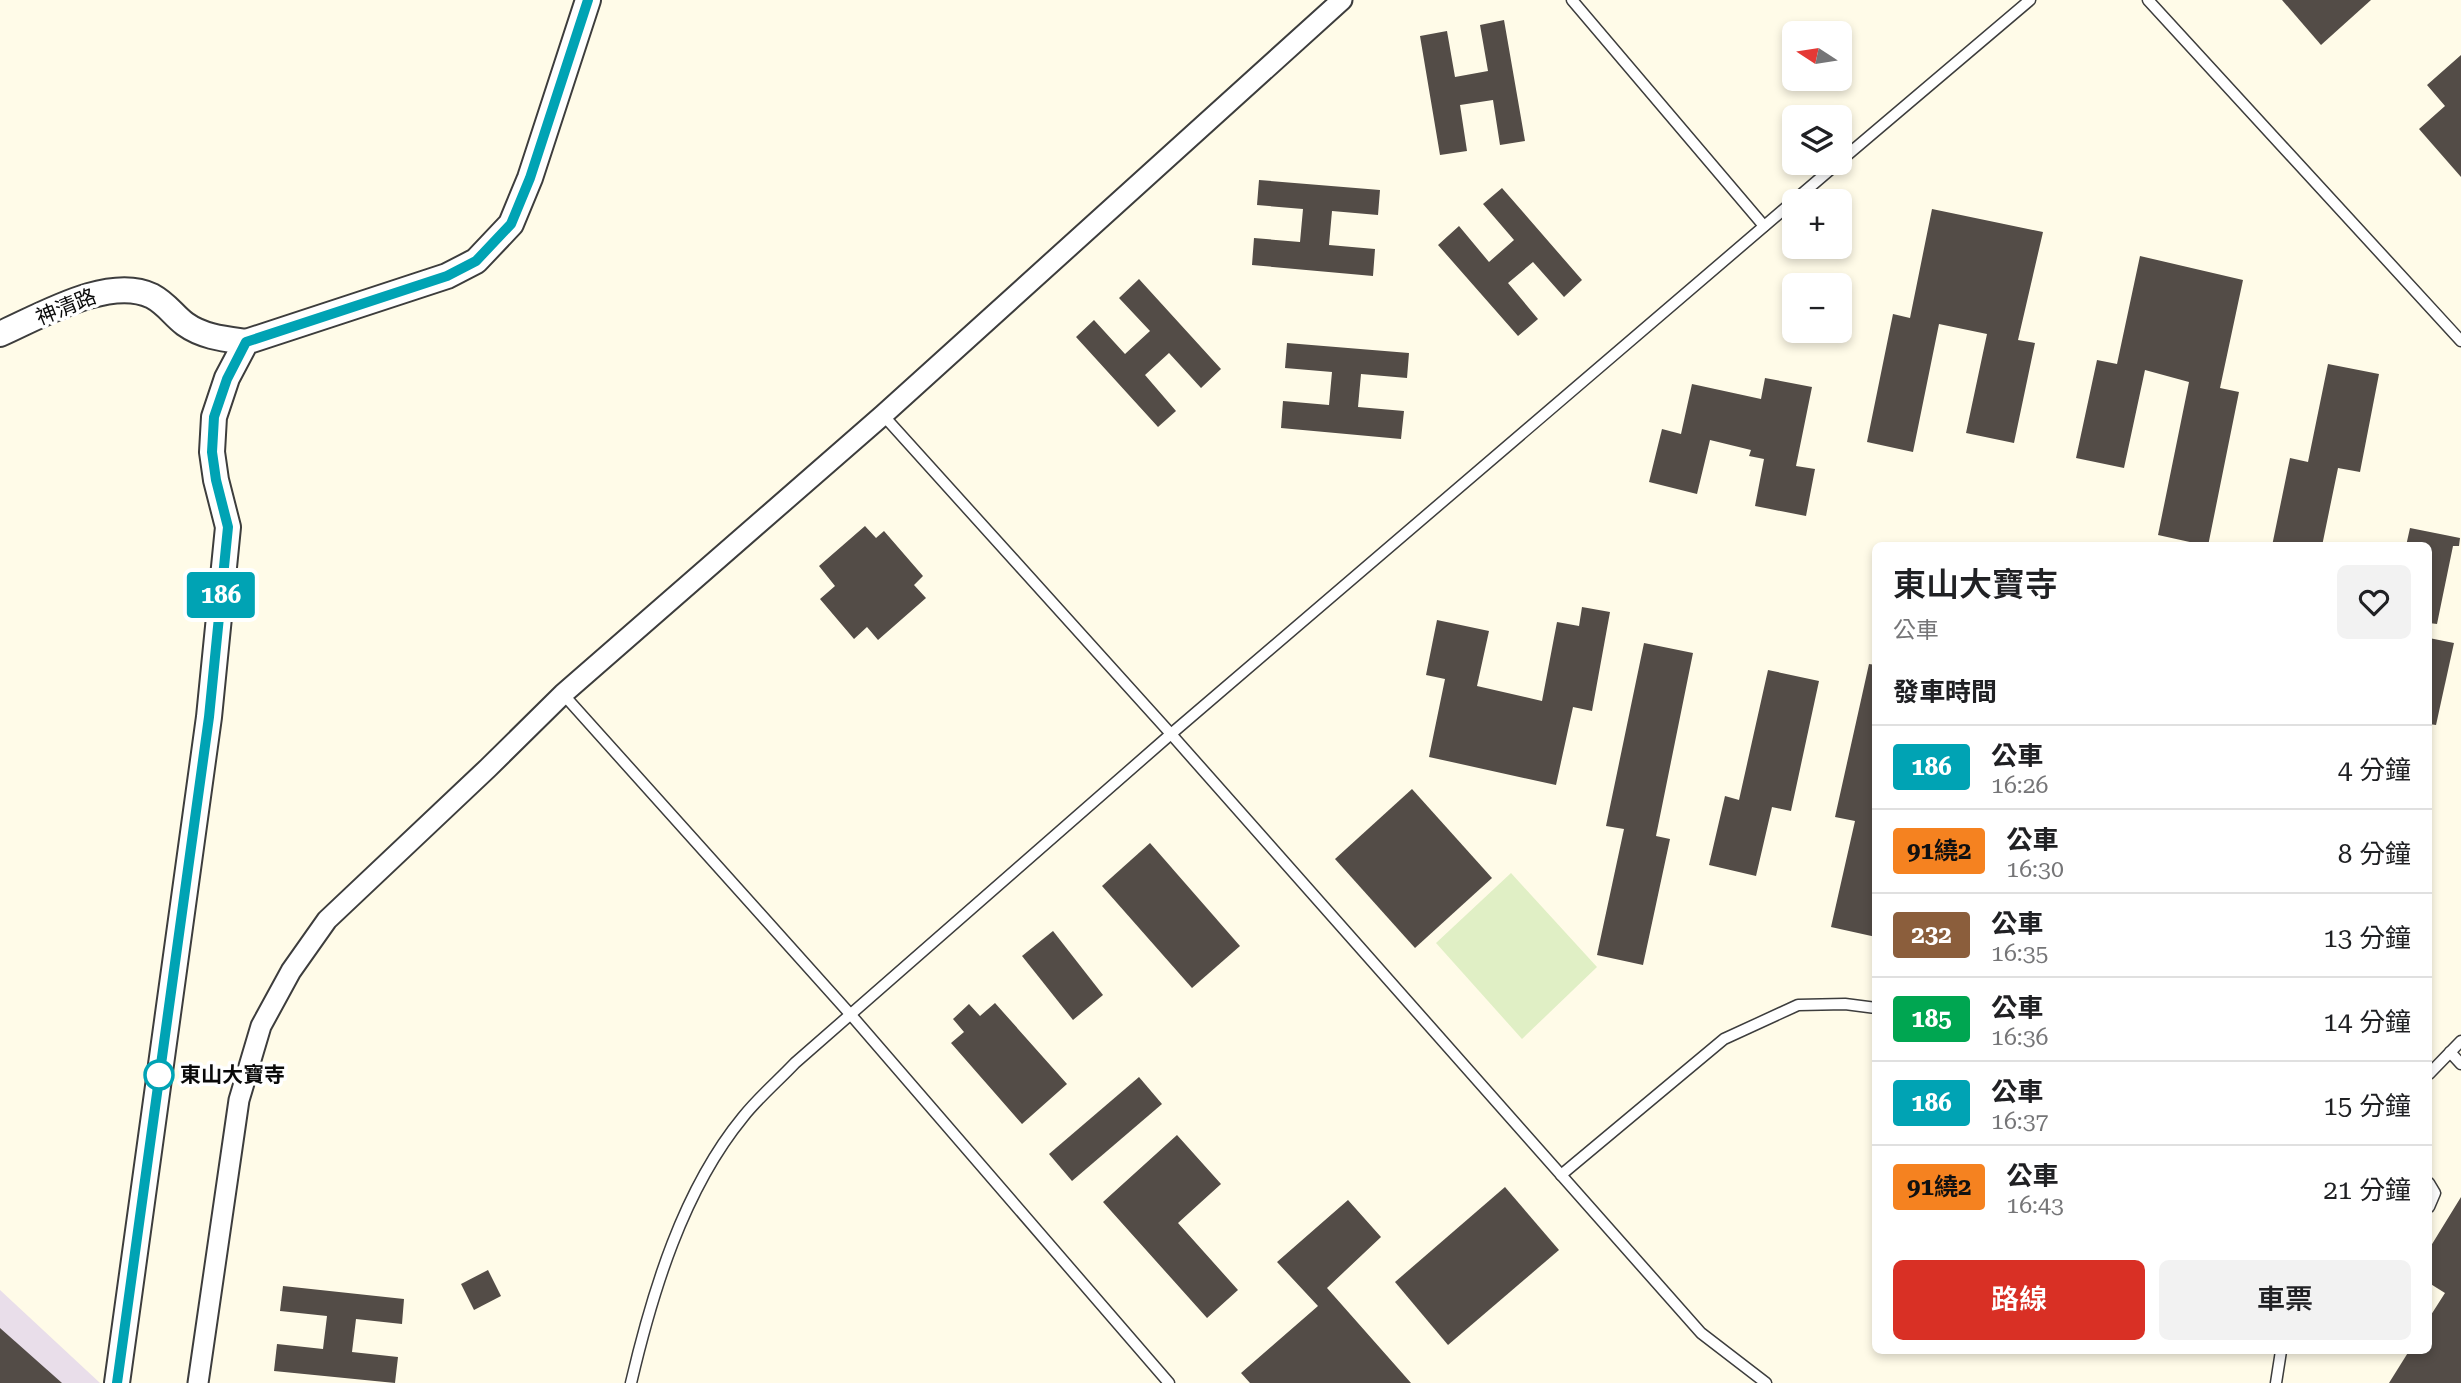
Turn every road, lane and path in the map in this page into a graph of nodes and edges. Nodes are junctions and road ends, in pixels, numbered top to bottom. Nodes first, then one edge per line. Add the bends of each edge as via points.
1 (588, 0) edge
2 (1342, 0) edge
3 (1572, 0) edge
4 (2030, 0) edge
5 (2148, 0) edge
6 (1852, 151) edge
7 (1824, 175) edge
8 (1764, 226) junction
9 (0, 334) edge
10 (2461, 341) edge
11 (246, 342) junction
12 (883, 415) junction
13 (562, 694) junction
14 (1171, 734) junction
15 (1872, 1007) edge
16 (851, 1015) junction
17 (2461, 1041) edge
18 (2450, 1052) junction
19 (2461, 1064) edge
20 (2432, 1071) edge
21 (1561, 1175) junction
22 (2281, 1354) edge
23 (117, 1383) edge
24 (198, 1383) edge
25 (631, 1383) edge
26 (1170, 1383) edge
27 (1766, 1383) edge
28 (2276, 1383) edge

1 - 11 street, 神清路 via 511,224 476,261 447,276
2 - 12 street
3 - 8 lane
4 - 6 lane
5 - 10 lane
7 - 8 lane
8 - 14 lane
9 - 11 street, 神清路 via 97,292 121,290 151,296 170,307 184,324 211,336
11 - 23 street via 214,417 212,452 228,527 207,731
12 - 13 street
12 - 14 lane
13 - 16 lane
13 - 24 street via 327,920 291,971 261,1026 239,1100
14 - 16 lane
14 - 21 lane
15 - 21 lane via 1798,1005 1724,1039
16 - 25 lane via 751,1108 713,1160 681,1225 646,1317
16 - 26 lane
17 - 18 lane
18 - 19 lane
18 - 20 lane
21 - 27 lane via 1701,1333
22 - 28 lane

